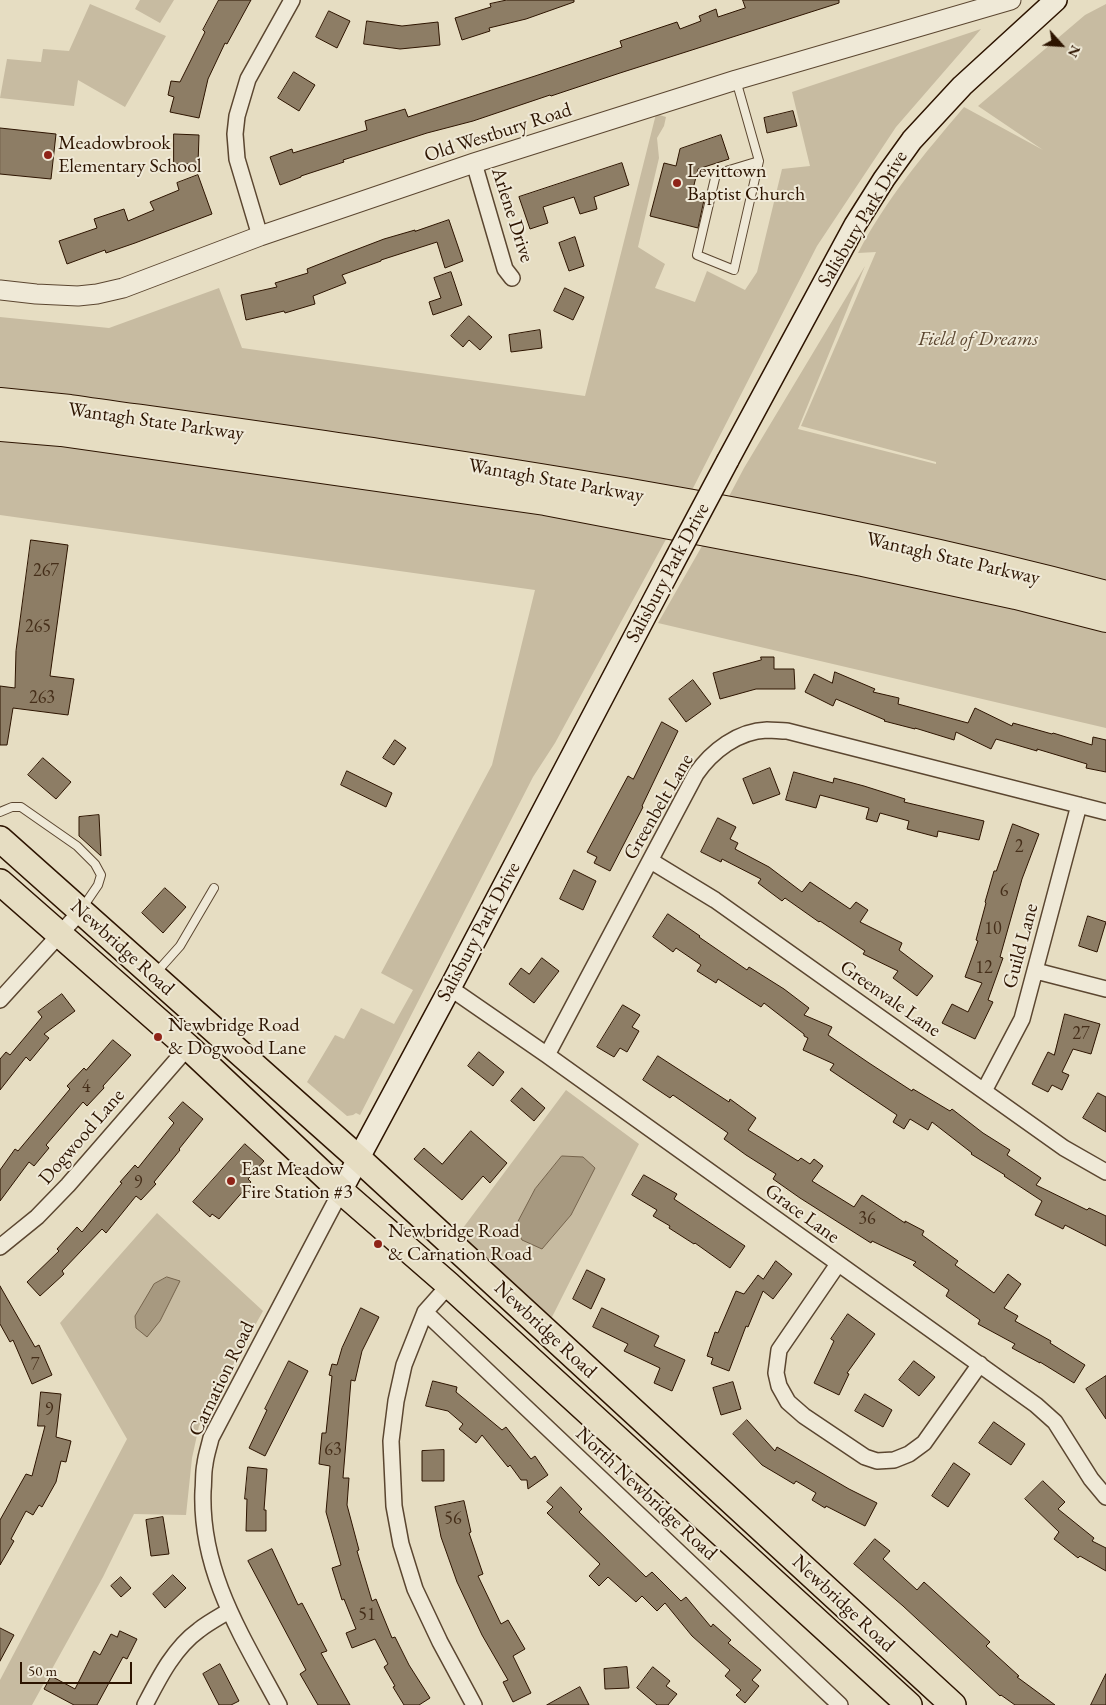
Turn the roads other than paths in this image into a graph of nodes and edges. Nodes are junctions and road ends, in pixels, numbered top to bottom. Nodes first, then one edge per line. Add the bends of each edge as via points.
1 (292, 0) edge
2 (1010, 0) edge
3 (1056, 0) edge
4 (736, 80) junction
5 (759, 161) junction
6 (474, 163) junction
7 (260, 236) junction
8 (512, 278) dead end
9 (0, 290) edge
10 (0, 402) edge
11 (0, 427) edge
12 (1106, 595) edge
13 (1106, 618) edge
14 (1078, 805) junction
15 (0, 812) edge
16 (1106, 812) edge
17 (0, 839) edge
18 (651, 861) junction
19 (0, 882) edge
20 (214, 888) dead end
21 (81, 911) junction
22 (60, 934) junction
23 (1036, 971) junction
24 (153, 976) junction
25 (450, 988) junction
26 (1106, 989) edge
27 (0, 1000) edge
28 (188, 1047) junction
29 (547, 1055) junction
30 (984, 1091) junction
31 (359, 1158) junction
32 (1106, 1172) edge
33 (341, 1191) junction
34 (0, 1247) edge
35 (838, 1264) junction
36 (448, 1285) junction
37 (424, 1312) junction
38 (980, 1364) junction
39 (700, 1472) junction
40 (679, 1496) junction
41 (1106, 1497) edge
42 (229, 1611) junction
43 (145, 1705) edge
44 (279, 1705) edge
45 (474, 1705) edge
46 (840, 1705) edge
47 (909, 1705) edge
48 (953, 1705) edge

1 - 7 street via 248,79 237,116 237,159
2 - 4 street, Old Westbury Road
3 - 25 main road, Salisbury Park Drive, bridge via 962,86 912,140 855,224
4 - 5 lane
4 - 6 street, Old Westbury Road
5 - 5 lane via 716,174 697,255 734,270
6 - 7 street, Old Westbury Road
6 - 8 street, Arlene Drive via 505,269
7 - 9 street, Old Westbury Road via 123,288 96,294
10 - 12 highway, Wantagh State Parkway via 70,409 496,470 760,517 954,557
11 - 13 highway, Wantagh State Parkway via 61,432 545,501 863,562
14 - 16 street, Greenbelt Lane
14 - 18 street, Greenbelt Lane via 809,736 766,730 729,742 705,761
14 - 23 street, Guild Lane
15 - 21 lane via 21,807 77,846 96,864 101,875 98,885
17 - 21 main road, Newbridge Road
18 - 29 street, Greenbelt Lane
18 - 30 street, Greenvale Lane via 716,900
19 - 22 main road, Newbridge Road
20 - 24 lane via 180,946
21 - 22 street
21 - 24 main road, Newbridge Road
22 - 27 street
22 - 28 main road, Newbridge Road
23 - 26 street
23 - 30 street, Guild Lane via 1022,1019
24 - 31 main road, Newbridge Road
25 - 29 street, Grace Lane
25 - 31 main road, Salisbury Park Drive
28 - 33 main road, Newbridge Road
28 - 34 street, Dogwood Lane via 37,1218
29 - 35 street, Grace Lane
30 - 32 street, Greenvale Lane via 1064,1148
31 - 33 main road, Salisbury Park Drive
31 - 39 main road, Newbridge Road
33 - 36 main road, Newbridge Road
33 - 42 street, Carnation Road via 211,1438 204,1465 203,1513 211,1562
35 - 38 street, Grace Lane
35 - 38 street via 778,1350 776,1373 779,1386 788,1402 804,1416 865,1457 877,1461 894,1460 924,1443
36 - 37 street
36 - 40 main road, Newbridge Road
37 - 45 street via 404,1365 396,1401 391,1441 394,1506 401,1544 415,1589
37 - 46 street, North Newbridge Road
38 - 41 street, Grace Lane via 1055,1422
39 - 40 main road
39 - 48 main road, Newbridge Road
40 - 47 main road, Newbridge Road
42 - 43 street via 188,1640 166,1668
42 - 44 street, Carnation Road

